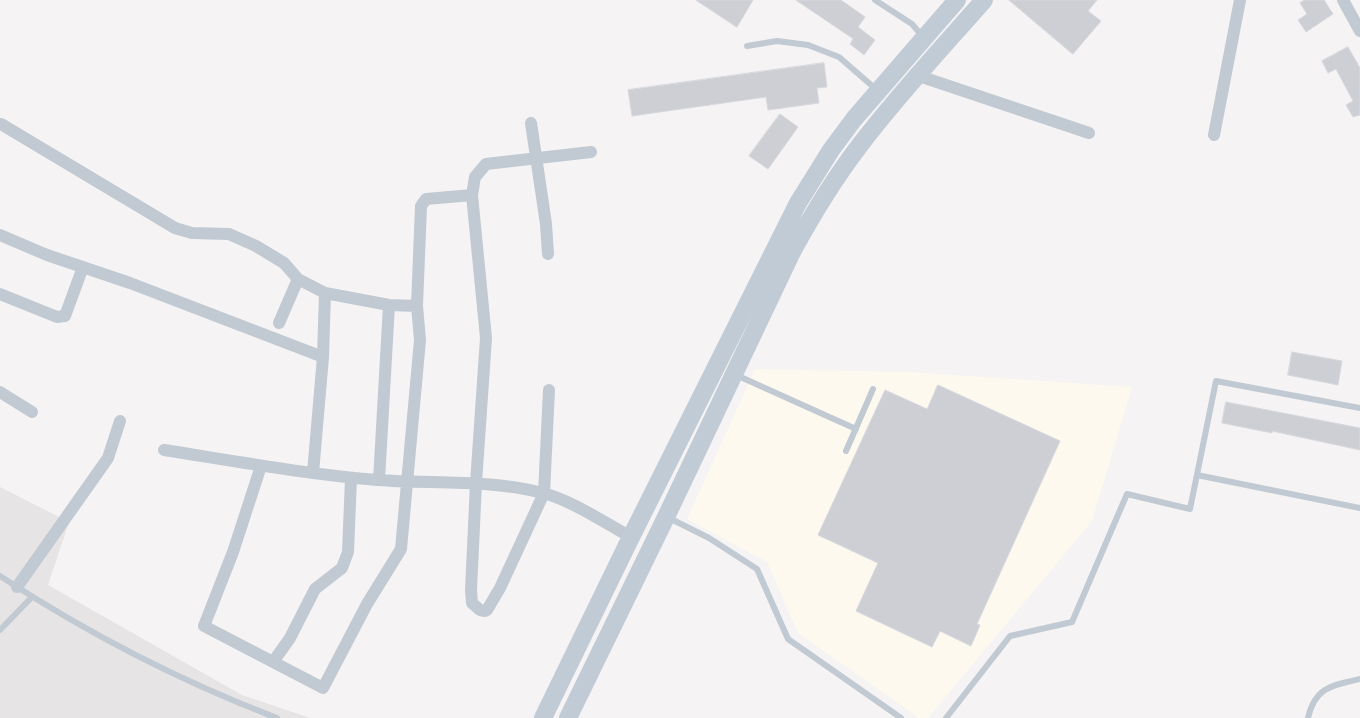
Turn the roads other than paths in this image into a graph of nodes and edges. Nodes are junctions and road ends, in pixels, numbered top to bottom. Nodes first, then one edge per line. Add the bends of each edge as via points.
1 (875, 0) edge
2 (957, 0) edge
3 (984, 0) edge
4 (1240, 0) edge
5 (1343, 0) edge
6 (1356, 13) edge
7 (1360, 31) edge
8 (924, 38) junction
9 (747, 46) dead end
10 (918, 76) junction
11 (878, 90) junction
12 (531, 123) dead end
13 (1, 124) edge
14 (1089, 132) dead end
15 (1214, 135) dead end
16 (591, 152) dead end
17 (537, 158) junction
18 (472, 195) junction
19 (0, 235) edge
20 (548, 254) dead end
21 (83, 267) junction
22 (298, 279) junction
23 (325, 293) junction
24 (0, 294) edge
25 (389, 305) junction
26 (417, 306) junction
27 (279, 323) dead end
28 (323, 357) junction
29 (734, 374) junction
30 (873, 389) dead end
31 (549, 390) dead end
32 (0, 392) edge
33 (1360, 408) edge
34 (32, 412) dead end
35 (120, 421) dead end
36 (856, 429) junction
37 (164, 450) dead end
38 (846, 452) dead end
39 (261, 466) junction
40 (313, 473) junction
41 (1197, 475) junction
42 (351, 478) junction
43 (379, 480) junction
44 (408, 482) junction
45 (476, 483) junction
46 (544, 494) junction
47 (1360, 508) edge
48 (666, 517) junction
49 (631, 536) junction
50 (0, 576) edge
51 (17, 587) junction
52 (32, 597) junction
53 (0, 630) edge
54 (274, 662) junction
55 (1360, 679) edge
56 (278, 718) edge
57 (543, 718) edge
58 (568, 718) edge
59 (901, 718) edge
60 (946, 718) edge
61 (1308, 718) edge

1 - 8 lane via 912,24
2 - 8 main road
3 - 10 main road
4 - 15 street
5 - 6 street
6 - 7 street
8 - 11 main road
9 - 11 lane via 777,41 808,45 839,57
10 - 14 street
10 - 29 main road via 858,147 814,212
11 - 49 main road via 837,142 798,203
12 - 17 street
13 - 22 street via 175,228 192,233 229,234 284,263
16 - 17 street
17 - 18 street via 486,164 474,177
17 - 20 street
18 - 26 street via 426,199 421,206
18 - 45 street via 486,338
19 - 21 street
21 - 24 street via 65,316 57,317
21 - 28 street
22 - 23 street
22 - 27 street
23 - 25 street
23 - 28 street
25 - 26 street
25 - 43 street
26 - 44 street via 420,340
28 - 40 street
29 - 36 lane
29 - 48 main road
30 - 36 lane
31 - 46 street
32 - 34 street
33 - 41 lane via 1216,381
35 - 51 street via 108,458
36 - 38 lane
37 - 39 street
39 - 40 street
39 - 54 street via 204,626
40 - 42 street
41 - 47 lane
41 - 60 lane via 1190,509 1127,494 1072,622 1010,636
42 - 43 street
42 - 54 street via 348,552 342,568 315,589
43 - 44 street
44 - 45 street
44 - 54 street via 401,549 367,604 323,688
45 - 46 street
45 - 46 street via 472,602 485,611 500,588
46 - 49 street
48 - 58 main road
48 - 59 lane via 710,538 757,569 788,639
49 - 57 main road
50 - 51 lane
51 - 52 lane
52 - 53 lane
52 - 56 lane via 161,668
55 - 61 lane via 1328,686 1313,702

